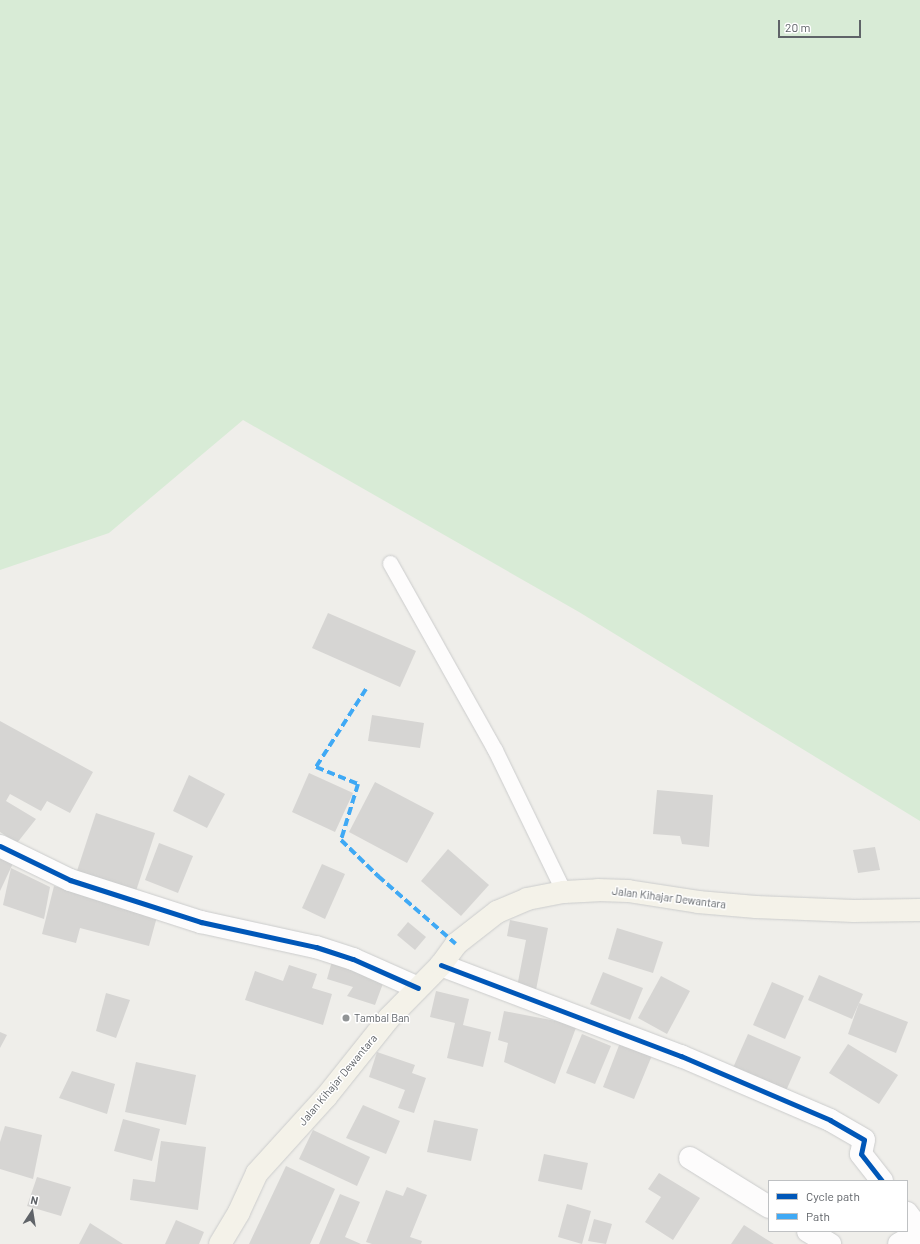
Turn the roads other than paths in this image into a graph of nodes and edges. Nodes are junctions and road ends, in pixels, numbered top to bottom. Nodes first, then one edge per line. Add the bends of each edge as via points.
1 (390, 563) dead end
2 (0, 846) edge
3 (564, 892) junction
4 (920, 910) edge
5 (441, 965) junction
6 (418, 988) junction
7 (690, 1158) dead end
8 (881, 1180) edge
9 (768, 1206) edge
10 (908, 1214) edge
11 (920, 1231) edge
12 (810, 1232) edge
13 (220, 1244) edge
14 (830, 1244) edge
15 (899, 1244) edge

1 - 3 lane via 495,750
2 - 6 street via 70,880 201,922 316,947 353,959
3 - 4 main road, Jalan Kihajar Dewantara via 628,891 698,902 756,907 854,911
3 - 5 main road, Jalan Kihajar Dewantara via 526,899 496,912 456,944
5 - 6 main road, Jalan Kihajar Dewantara
5 - 8 street via 681,1056 830,1120 864,1140 861,1154
6 - 13 main road, Jalan Kihajar Dewantara via 389,1018 326,1097 256,1173 239,1212
7 - 9 street
10 - 11 street
11 - 15 street
12 - 14 street

